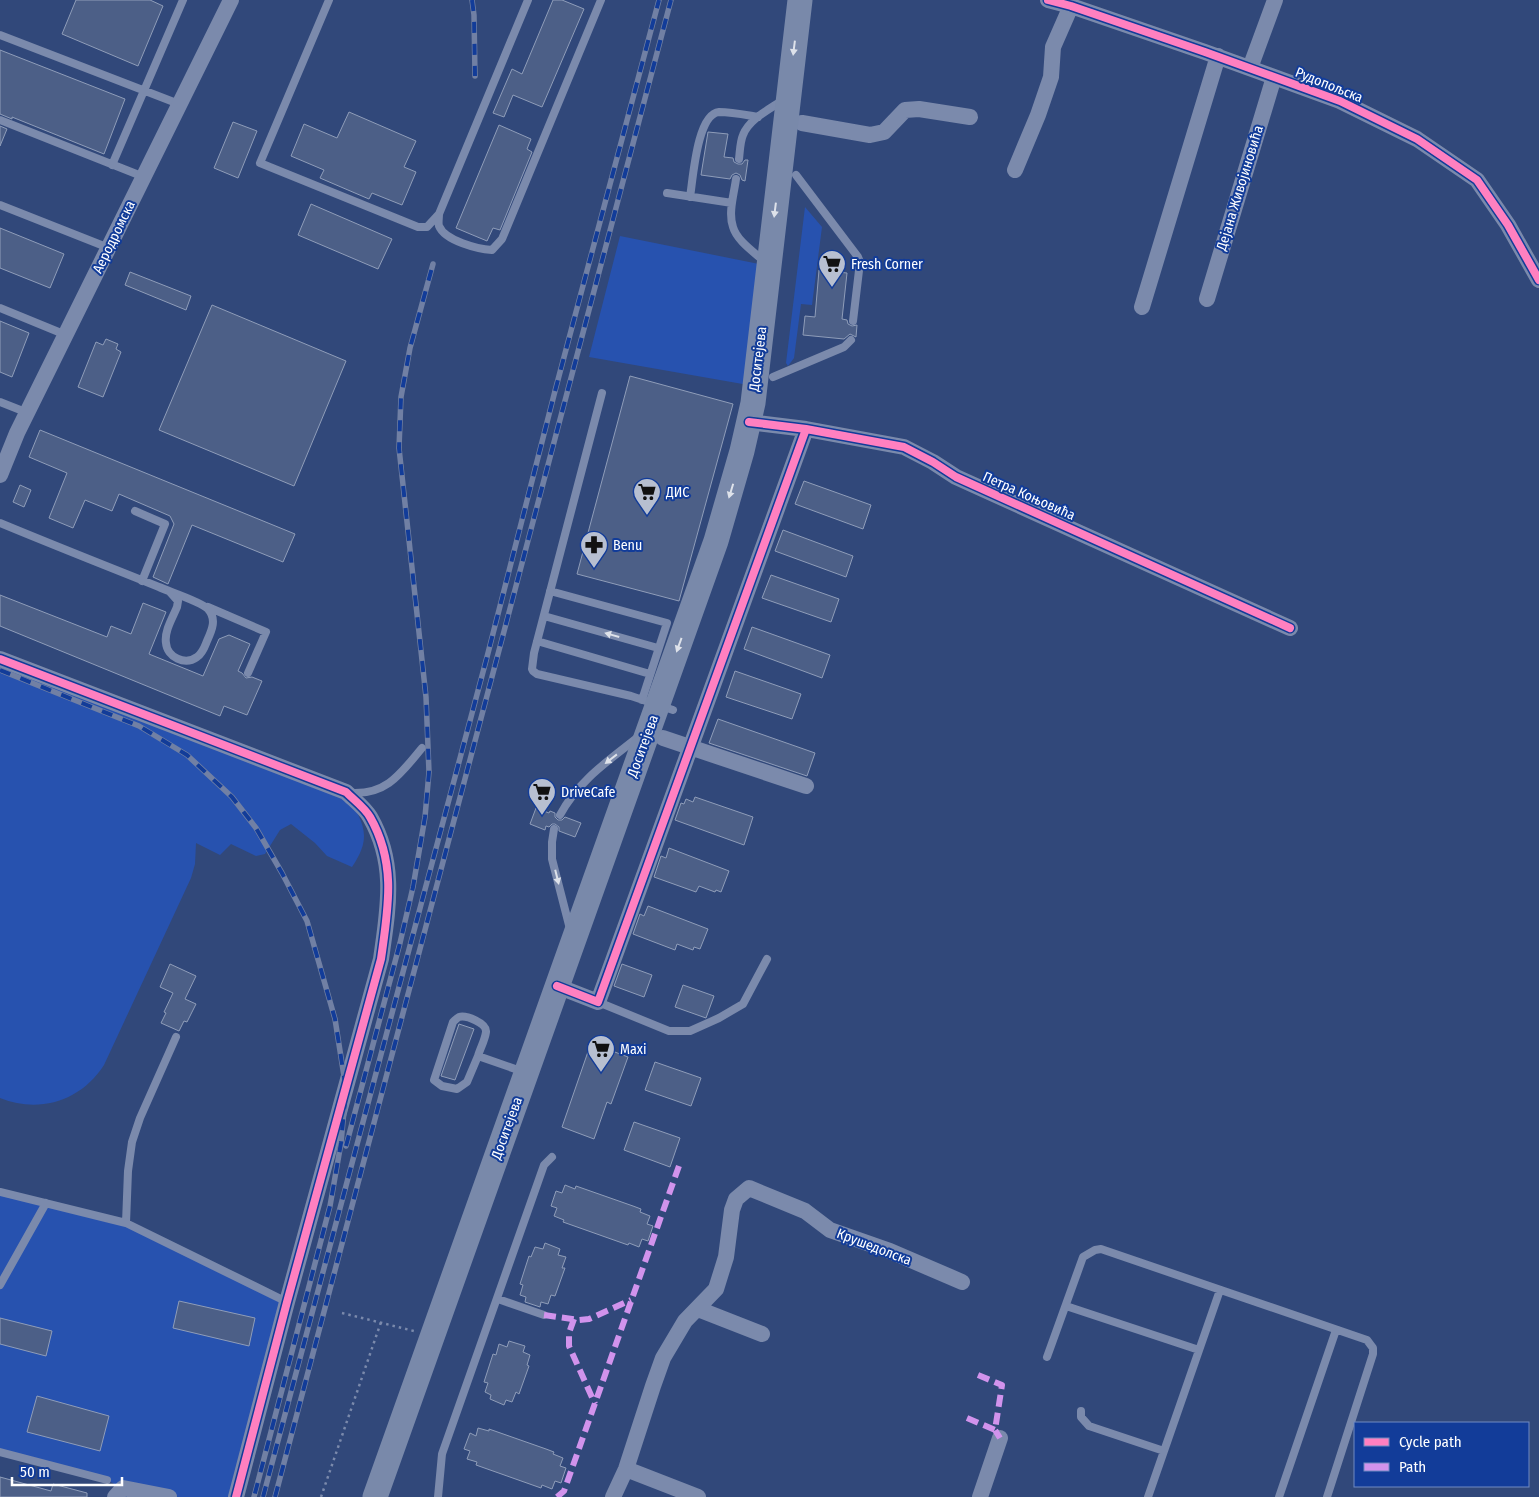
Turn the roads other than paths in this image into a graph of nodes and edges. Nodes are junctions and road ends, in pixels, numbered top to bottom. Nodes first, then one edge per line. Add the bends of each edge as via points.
1 (183, 0) edge
2 (231, 0) edge
3 (329, 0) edge
4 (528, 0) edge
5 (601, 0) edge
6 (800, 0) edge
7 (817, 0) edge
8 (1048, 0) edge
9 (1275, 0) edge
10 (1070, 6) junction
11 (0, 35) edge
12 (1218, 56) junction
13 (1250, 68) junction
14 (1274, 77) junction
15 (144, 90) junction
16 (789, 96) junction
17 (180, 104) junction
18 (758, 117) junction
19 (970, 117) dead end
20 (0, 120) edge
21 (802, 123) junction
22 (739, 159) dead end
23 (112, 164) junction
24 (1015, 170) dead end
25 (796, 175) junction
26 (144, 177) junction
27 (736, 179) dead end
28 (667, 193) dead end
29 (690, 197) junction
30 (732, 203) junction
31 (0, 205) edge
32 (439, 214) junction
33 (109, 248) junction
34 (769, 266) junction
35 (1539, 280) edge
36 (1207, 299) dead end
37 (1142, 307) dead end
38 (0, 308) edge
39 (853, 321) dead end
40 (66, 335) junction
41 (851, 340) dead end
42 (773, 377) junction
43 (602, 393) dead end
44 (0, 402) edge
45 (28, 413) junction
46 (757, 423) junction
47 (806, 429) junction
48 (0, 475) edge
49 (135, 511) dead end
50 (0, 523) edge
51 (142, 581) junction
52 (550, 591) junction
53 (170, 592) junction
54 (203, 605) junction
55 (544, 616) junction
56 (1290, 628) dead end
57 (537, 642) junction
58 (658, 648) junction
59 (0, 659) edge
60 (248, 673) dead end
61 (650, 674) junction
62 (657, 705) junction
63 (656, 733) junction
64 (692, 747) junction
65 (422, 748) dead end
66 (806, 786) dead end
67 (346, 792) junction
68 (560, 815) dead end
69 (554, 829) dead end
70 (573, 942) junction
71 (767, 959) dead end
72 (565, 989) junction
73 (598, 1002) junction
74 (176, 1037) dead end
75 (478, 1056) junction
76 (526, 1073) junction
77 (552, 1157) dead end
78 (0, 1192) edge
79 (46, 1203) junction
80 (126, 1223) junction
81 (474, 1243) junction
82 (962, 1282) dead end
83 (0, 1284) edge
84 (1220, 1290) junction
85 (498, 1299) junction
86 (287, 1302) junction
87 (1066, 1306) junction
88 (698, 1309) junction
89 (544, 1315) dead end
90 (1336, 1330) junction
91 (762, 1334) dead end
92 (1199, 1350) junction
93 (1047, 1357) dead end
94 (1081, 1411) dead end
95 (1000, 1438) dead end
96 (1164, 1451) junction
97 (0, 1452) edge
98 (626, 1469) junction
99 (107, 1480) dead end
100 (115, 1497) edge
101 (169, 1497) edge
102 (236, 1497) edge
103 (375, 1497) edge
104 (392, 1497) edge
105 (438, 1497) edge
106 (613, 1497) edge
107 (698, 1497) edge
108 (980, 1497) edge
109 (1148, 1497) edge
110 (1279, 1497) edge
111 (1327, 1497) edge

1 - 15 lane
2 - 17 street, Аеродромска
3 - 32 lane via 260,163 418,227 427,226
4 - 32 lane
5 - 32 lane via 502,239 492,250 478,249 448,236 439,226
6 -> 16 main road, Доситејева
7 - 21 main road, Доситејева
8 - 10 street, Рудопољска
9 - 13 street
10 - 12 street, Рудопољска
10 - 24 street via 1053,47 1051,77 1038,116
11 - 15 lane
12 - 13 street, Рудопољска
12 - 37 street
13 - 14 street, Рудопољска
14 - 35 street, Рудопољска via 1340,101 1417,139 1476,180 1508,225
14 - 36 street, Дејана Живојиновића
15 - 17 lane
15 - 23 lane
16 - 18 lane
16 -> 34 main road, Доситејева
17 - 26 street, Аеродромска
18 - 22 lane via 744,133
18 - 29 lane via 718,112 710,116 701,134
19 - 21 street via 905,110 884,132 870,135
20 - 23 lane
21 - 25 main road, Доситејева
23 - 26 lane
25 - 39 lane via 860,262
25 - 42 main road, Доситејева
26 - 33 street, Аеродромска
27 - 30 lane
28 - 29 lane
29 - 30 lane
30 - 34 lane via 732,226
31 - 33 lane
33 - 40 street, Аеродромска
34 - 46 main road, Доситејева via 753,403
38 - 40 lane
40 - 45 street, Аеродромска
41 - 42 lane via 844,347
42 - 46 main road, Доситејева
43 - 52 lane
44 - 45 lane
45 - 48 street, Аеродромска
46 - 47 street, Петра Коњовића
46 - 62 main road, Доситејева via 747,497 731,548
47 - 56 street, Петра Коњовића via 908,449 956,477
47 - 64 street
49 - 51 lane via 165,524
50 - 51 lane
51 - 53 lane
52 - 55 lane
52 - 58 lane via 666,623
53 - 54 lane
53 - 54 lane via 178,601 178,607 166,644 178,659 191,660 202,652 213,622
54 - 60 lane via 266,632
55 - 57 lane
58 -> 55 lane
57 - 61 lane
57 - 62 lane via 532,664 537,674
58 - 61 lane
59 - 67 street
61 - 62 lane
62 - 63 main road, Доситејева
63 - 64 street
63 -> 68 lane via 586,779 567,801
63 - 70 main road, Доситејева
63 - 72 main road, Доситејева
64 - 66 street
64 - 73 street
65 - 67 lane via 392,781 380,789 364,794
67 - 86 street via 369,816 384,847 389,876 388,910 381,959
69 -> 70 lane via 552,859
70 - 72 main road, Доситејева
71 - 73 lane via 743,1004 690,1031 670,1031
72 - 73 street
72 - 76 main road, Доситејева
72 - 81 main road, Доситејева
74 - 80 lane via 132,1142
75 - 75 lane via 485,1027 461,1016 453,1022 434,1080 442,1086 457,1089 467,1082
75 - 76 lane
76 - 81 main road, Доситејева
77 - 85 lane via 544,1165
78 - 79 lane
79 - 80 lane
79 - 83 lane
80 - 86 lane
81 - 103 main road, Доситејева via 433,1336
81 - 104 main road, Доситејева
82 - 88 street, Крушедолска via 830,1230 805,1212 749,1188 736,1199 732,1210 726,1257 716,1289
84 - 87 lane via 1101,1249 1083,1257
84 - 90 lane
84 - 92 lane
85 - 89 lane
85 - 105 lane via 442,1454
86 - 102 street
87 - 92 lane
87 - 93 lane
88 - 91 street
88 - 98 street, Крушедолска via 685,1321 663,1358
90 - 110 lane
90 - 111 lane via 1367,1340 1373,1354
92 - 96 lane
94 - 96 lane via 1081,1417 1090,1426
95 - 108 street
96 - 109 lane
97 - 99 lane
98 - 106 street, Крушедолска
98 - 107 street
100 - 101 street via 123,1488

